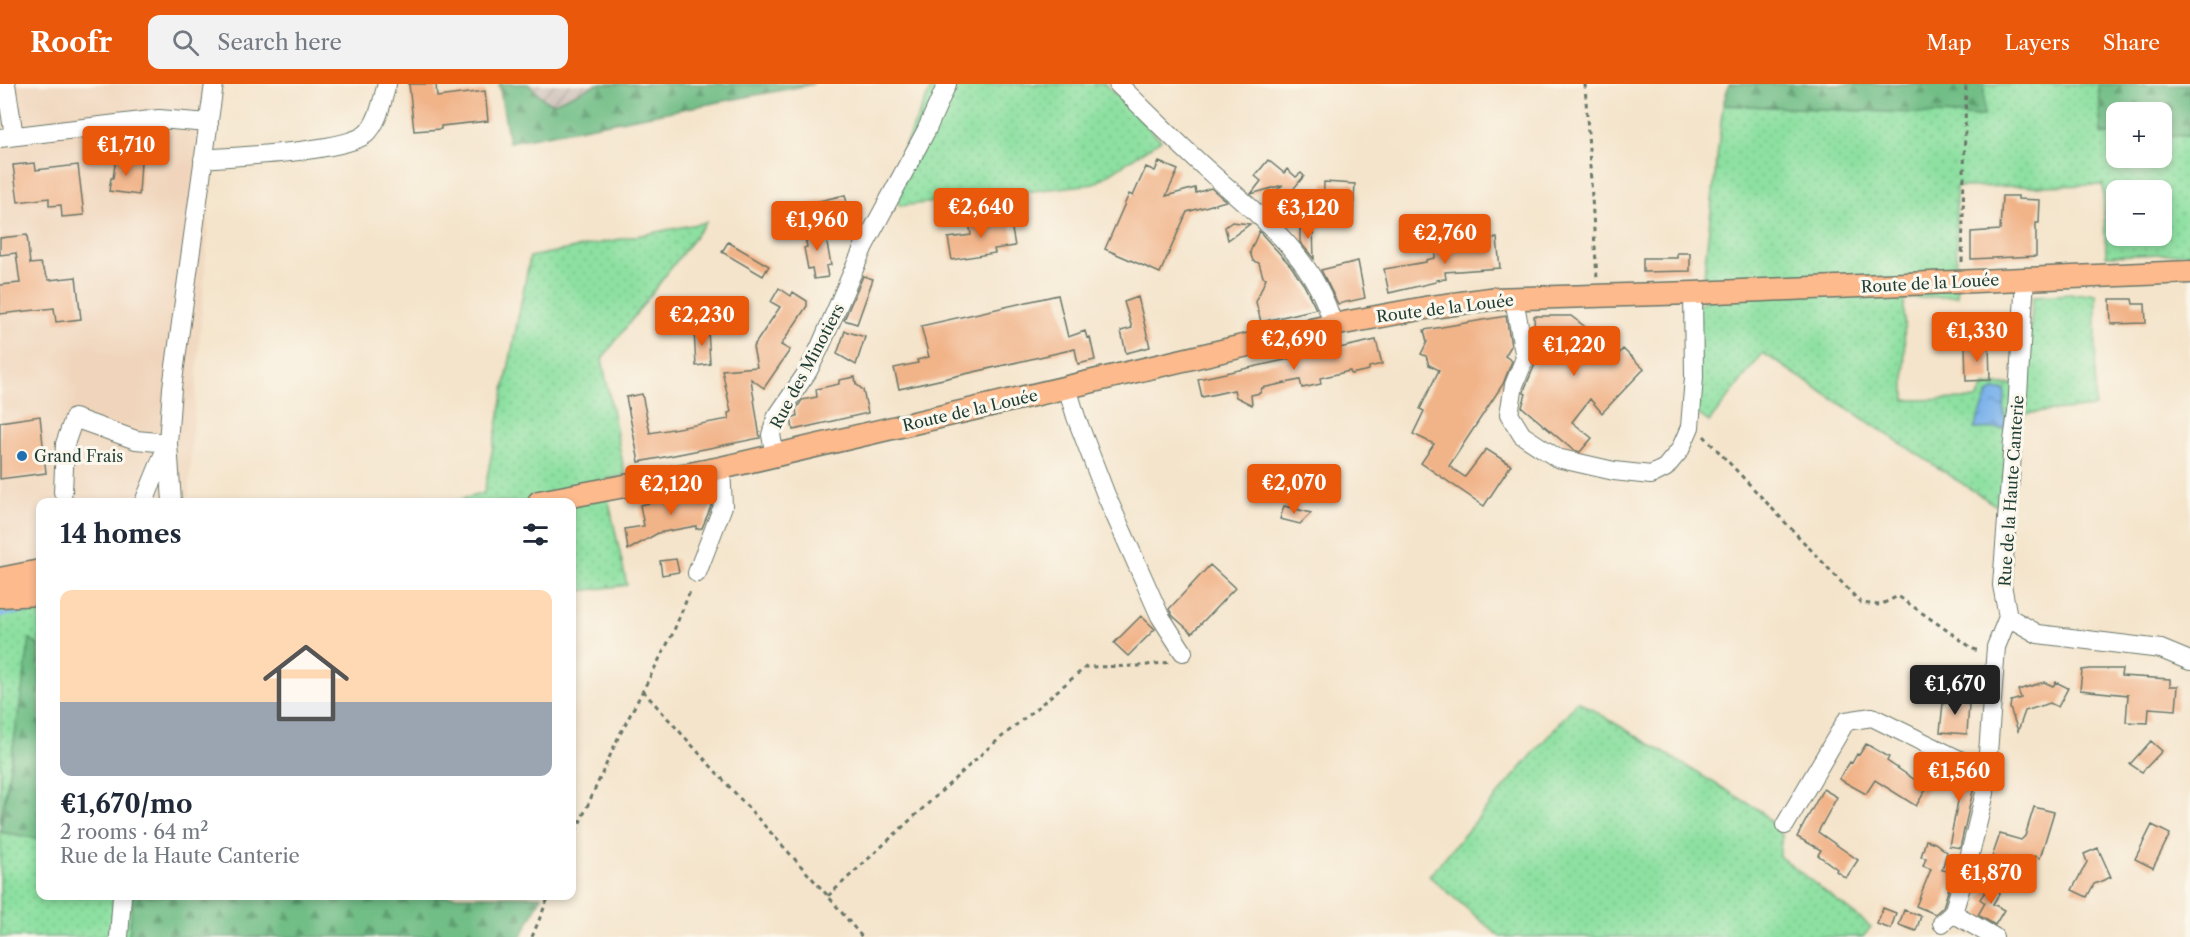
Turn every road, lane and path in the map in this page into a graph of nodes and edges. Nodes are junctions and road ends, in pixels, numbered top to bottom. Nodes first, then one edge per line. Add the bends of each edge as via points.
1 (6, 84) edge
2 (214, 84) edge
3 (387, 84) edge
4 (947, 84) edge
5 (1118, 84) edge
6 (1585, 84) edge
7 (1966, 84) edge
8 (208, 123) junction
9 (7, 137) edge
10 (203, 159) junction
11 (2190, 272) edge
12 (2025, 278) junction
13 (1962, 282) junction
14 (1694, 293) junction
15 (1598, 296) junction
16 (1514, 299) junction
17 (1333, 325) junction
18 (1067, 387) junction
19 (1690, 427) junction
20 (168, 443) junction
21 (775, 455) junction
22 (721, 468) junction
23 (63, 492) dead end
24 (146, 498) edge
25 (172, 498) edge
26 (560, 498) edge
27 (36, 572) edge
28 (697, 573) joint
29 (0, 579) edge
30 (36, 594) edge
31 (0, 596) edge
32 (2008, 617) junction
33 (1996, 647) junction
34 (1183, 651) joint
35 (2190, 661) edge
36 (643, 690) junction
37 (1986, 773) junction
38 (1785, 825) dead end
39 (576, 831) edge
40 (828, 896) junction
41 (122, 900) edge
42 (547, 900) edge
43 (119, 937) edge
44 (532, 937) edge
45 (862, 937) edge
46 (1994, 937) edge

1 - 9 street
2 - 8 street
3 - 10 street via 377,118 366,134 353,141 297,151
4 - 21 street, Rue des Minotiers via 864,246 808,371 776,418 771,435
5 - 17 street via 1283,237 1323,292
6 - 15 path
7 - 13 path
8 - 9 street via 159,119
8 - 10 street
10 - 20 street
11 - 12 main road, Route de la Louée
12 - 13 main road, Route de la Louée
12 - 32 street, Rue de la Haute Canterie via 2002,585
13 - 14 main road, Route de la Louée
14 - 15 main road, Route de la Louée
14 - 19 street
15 - 16 main road, Route de la Louée
16 - 17 main road, Route de la Louée via 1425,308
16 - 19 street via 1525,358 1514,385 1509,414 1522,435 1557,458 1652,476 1680,450
17 - 18 main road, Route de la Louée
18 - 21 main road, Route de la Louée
18 - 34 street via 1106,495 1160,616
19 - 33 path via 1708,439 1861,603 1880,605 1898,596 1976,650
20 - 23 street via 136,440 74,418 65,444
20 - 24 street
20 - 25 street
21 - 22 main road, Route de la Louée
22 - 26 main road, Route de la Louée
22 - 28 street via 723,506
27 - 29 main road
28 - 36 path via 672,635
30 - 31 main road
32 - 33 street
32 - 35 street via 2038,634 2161,649
33 - 37 street
34 - 40 path via 1173,662 1086,667 986,750
36 - 39 path
36 - 40 path
37 - 38 street via 1872,717 1846,721
37 - 46 street via 1985,793 1966,870 1948,918
40 - 45 path
41 - 43 street
42 - 44 path

